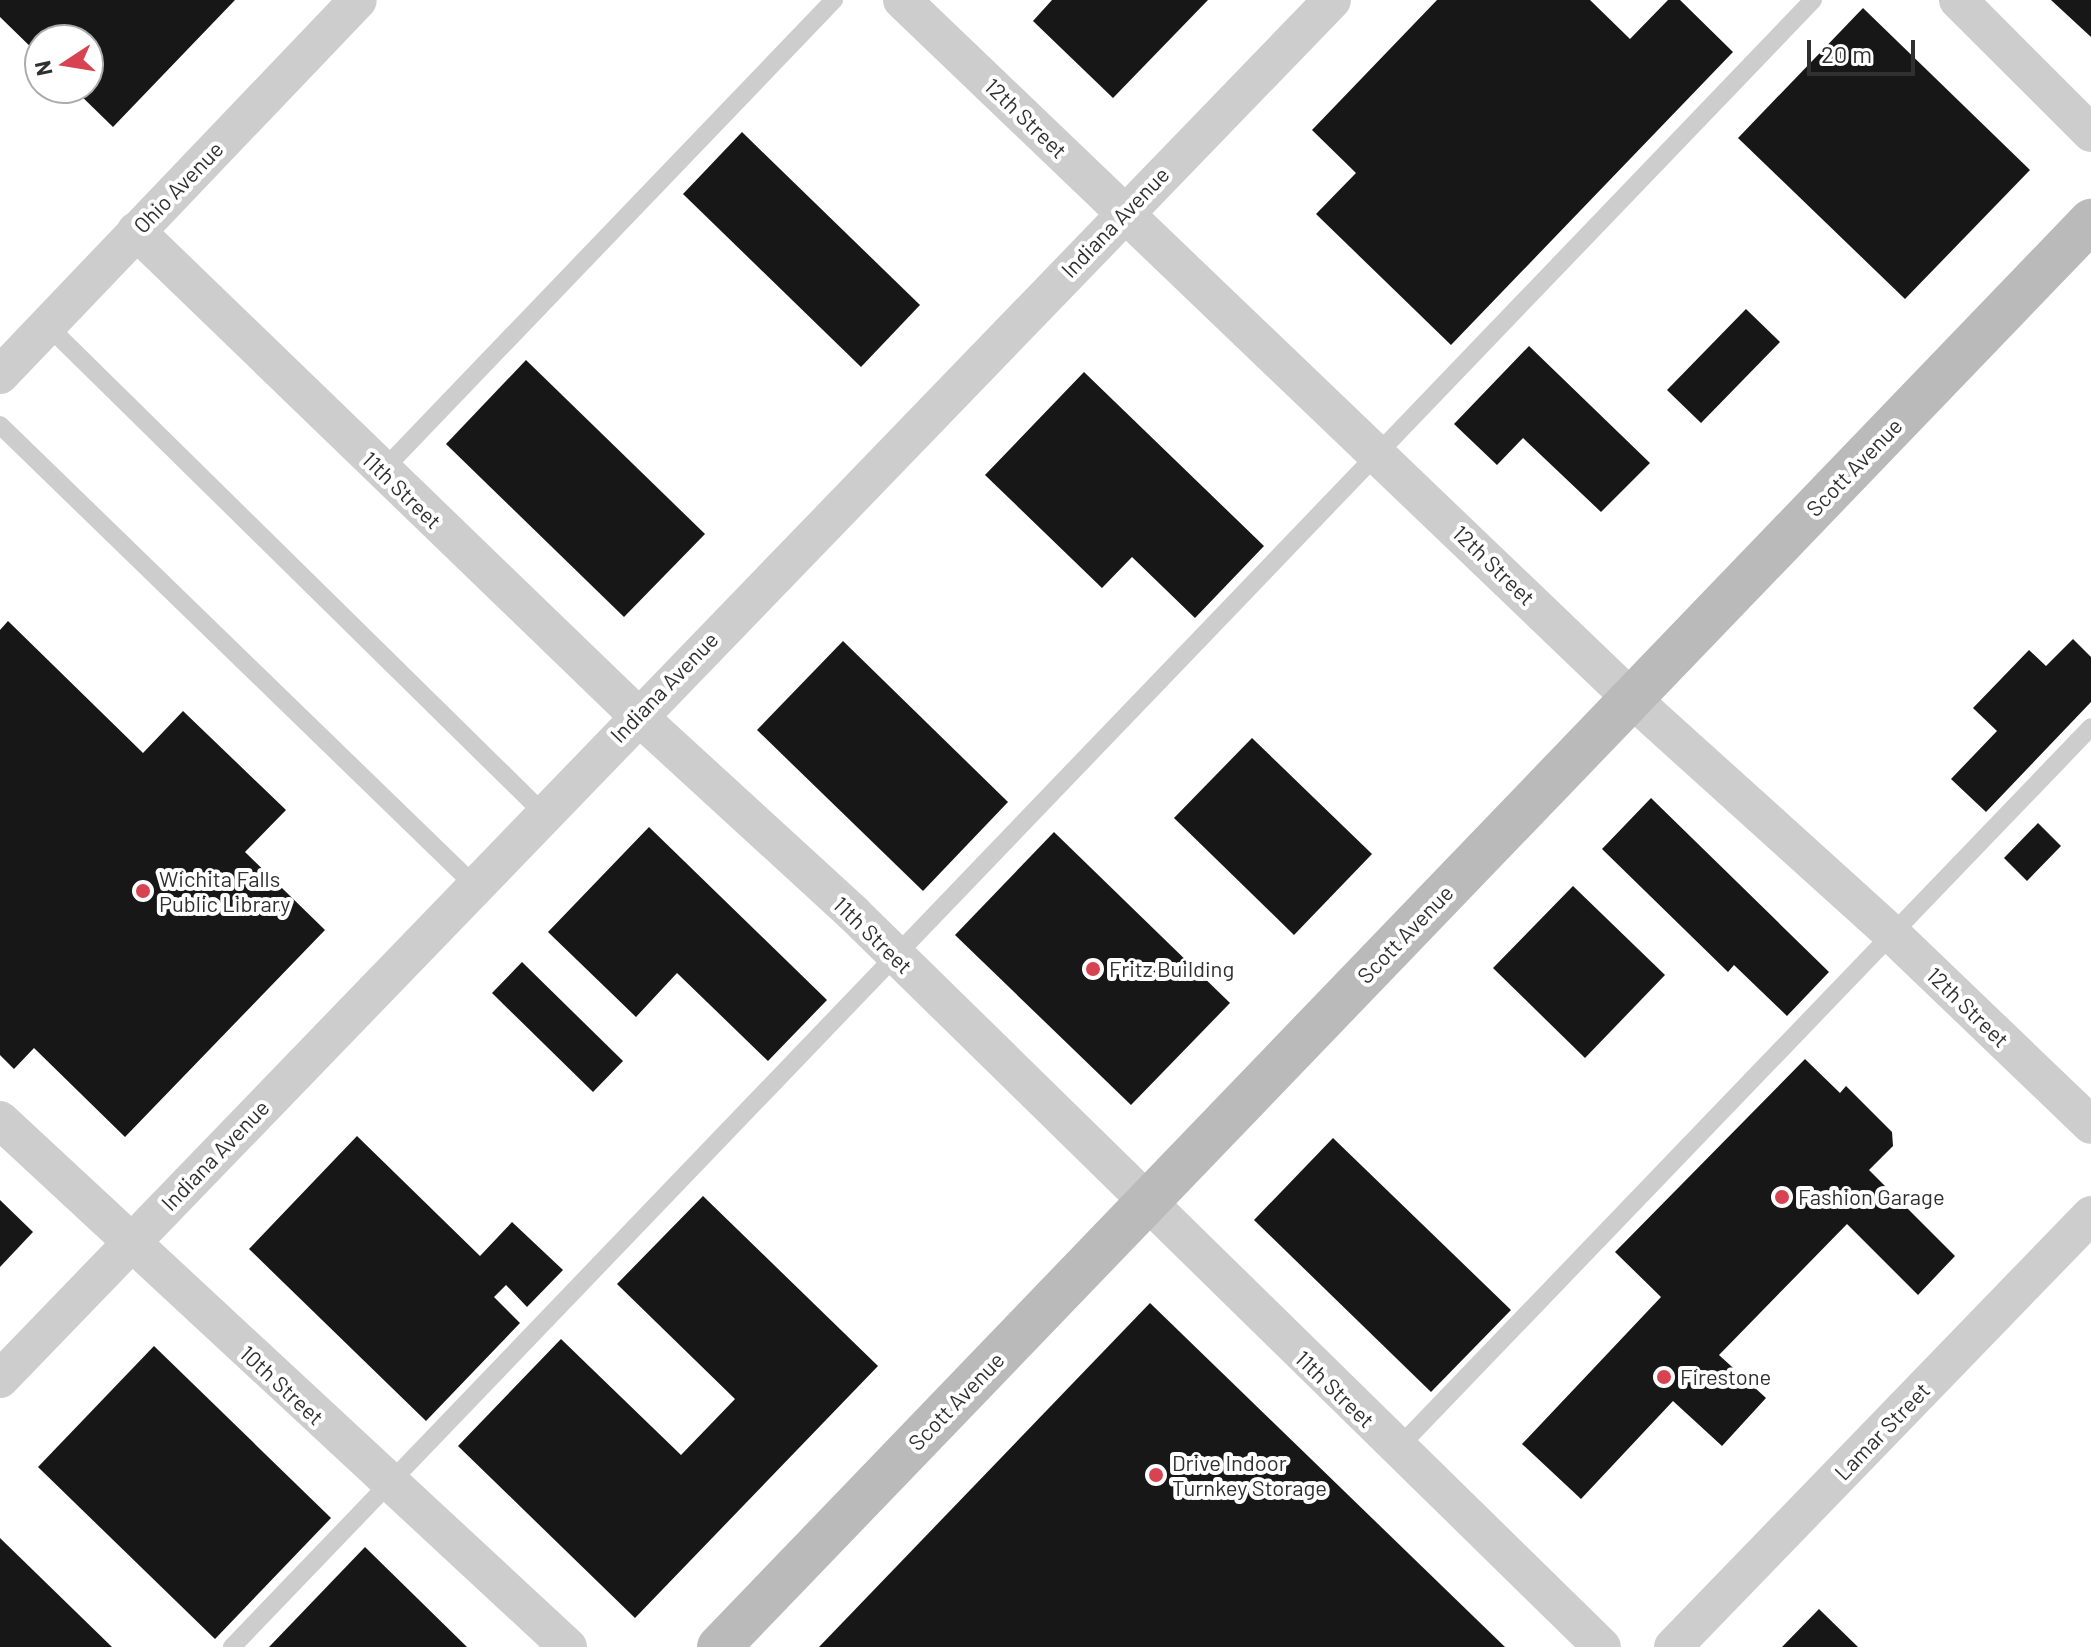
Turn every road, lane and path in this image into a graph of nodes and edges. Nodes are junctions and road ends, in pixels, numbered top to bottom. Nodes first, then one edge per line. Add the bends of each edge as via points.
1 (358, 0) edge
2 (834, 0) edge
3 (902, 0) edge
4 (1332, 0) edge
5 (1813, 0) edge
6 (1958, 0) edge
7 (2091, 133) edge
8 (1125, 213) junction
9 (2091, 221) edge
10 (136, 231) junction
11 (47, 325) junction
12 (0, 375) edge
13 (0, 425) edge
14 (1378, 454) junction
15 (382, 471) junction
16 (1632, 699) junction
17 (637, 715) junction
18 (2091, 727) edge
19 (543, 813) junction
20 (474, 885) junction
21 (1891, 933) junction
22 (896, 956) junction
23 (0, 1120) edge
24 (2091, 1125) edge
25 (1146, 1203) junction
26 (2091, 1215) edge
27 (129, 1244) junction
28 (0, 1379) edge
29 (1397, 1449) junction
30 (389, 1483) junction
31 (232, 1647) edge
32 (568, 1647) edge
33 (719, 1647) edge
34 (1602, 1647) edge
35 (1673, 1647) edge

1 - 10 street, Ohio Avenue
2 - 15 lane
3 - 8 street, 12th Street
4 - 8 street, Indiana Avenue
5 - 14 lane
6 - 7 street
8 - 14 street, 12th Street
8 - 17 street, Indiana Avenue
9 - 16 main road, Scott Avenue
10 - 11 street, Ohio Avenue
10 - 15 street, 11th Street
11 - 12 street, Ohio Avenue
11 - 19 lane
13 - 20 lane
14 - 16 street, 12th Street
14 - 22 lane
15 - 17 street, 11th Street
16 - 21 street, 12th Street
16 - 25 main road, Scott Avenue
17 - 19 street, Indiana Avenue
17 - 22 street, 11th Street
18 - 21 lane
19 - 20 street, Indiana Avenue
20 - 27 street, Indiana Avenue
21 - 24 street, 12th Street
21 - 29 lane
22 - 25 street, 11th Street
22 - 30 lane
23 - 27 street, 10th Street
25 - 29 street, 11th Street
25 - 33 main road, Scott Avenue
26 - 35 street, Lamar Street
27 - 28 street, Indiana Avenue
27 - 30 street, 10th Street
29 - 34 street, 11th Street
30 - 31 lane
30 - 32 street, 10th Street

